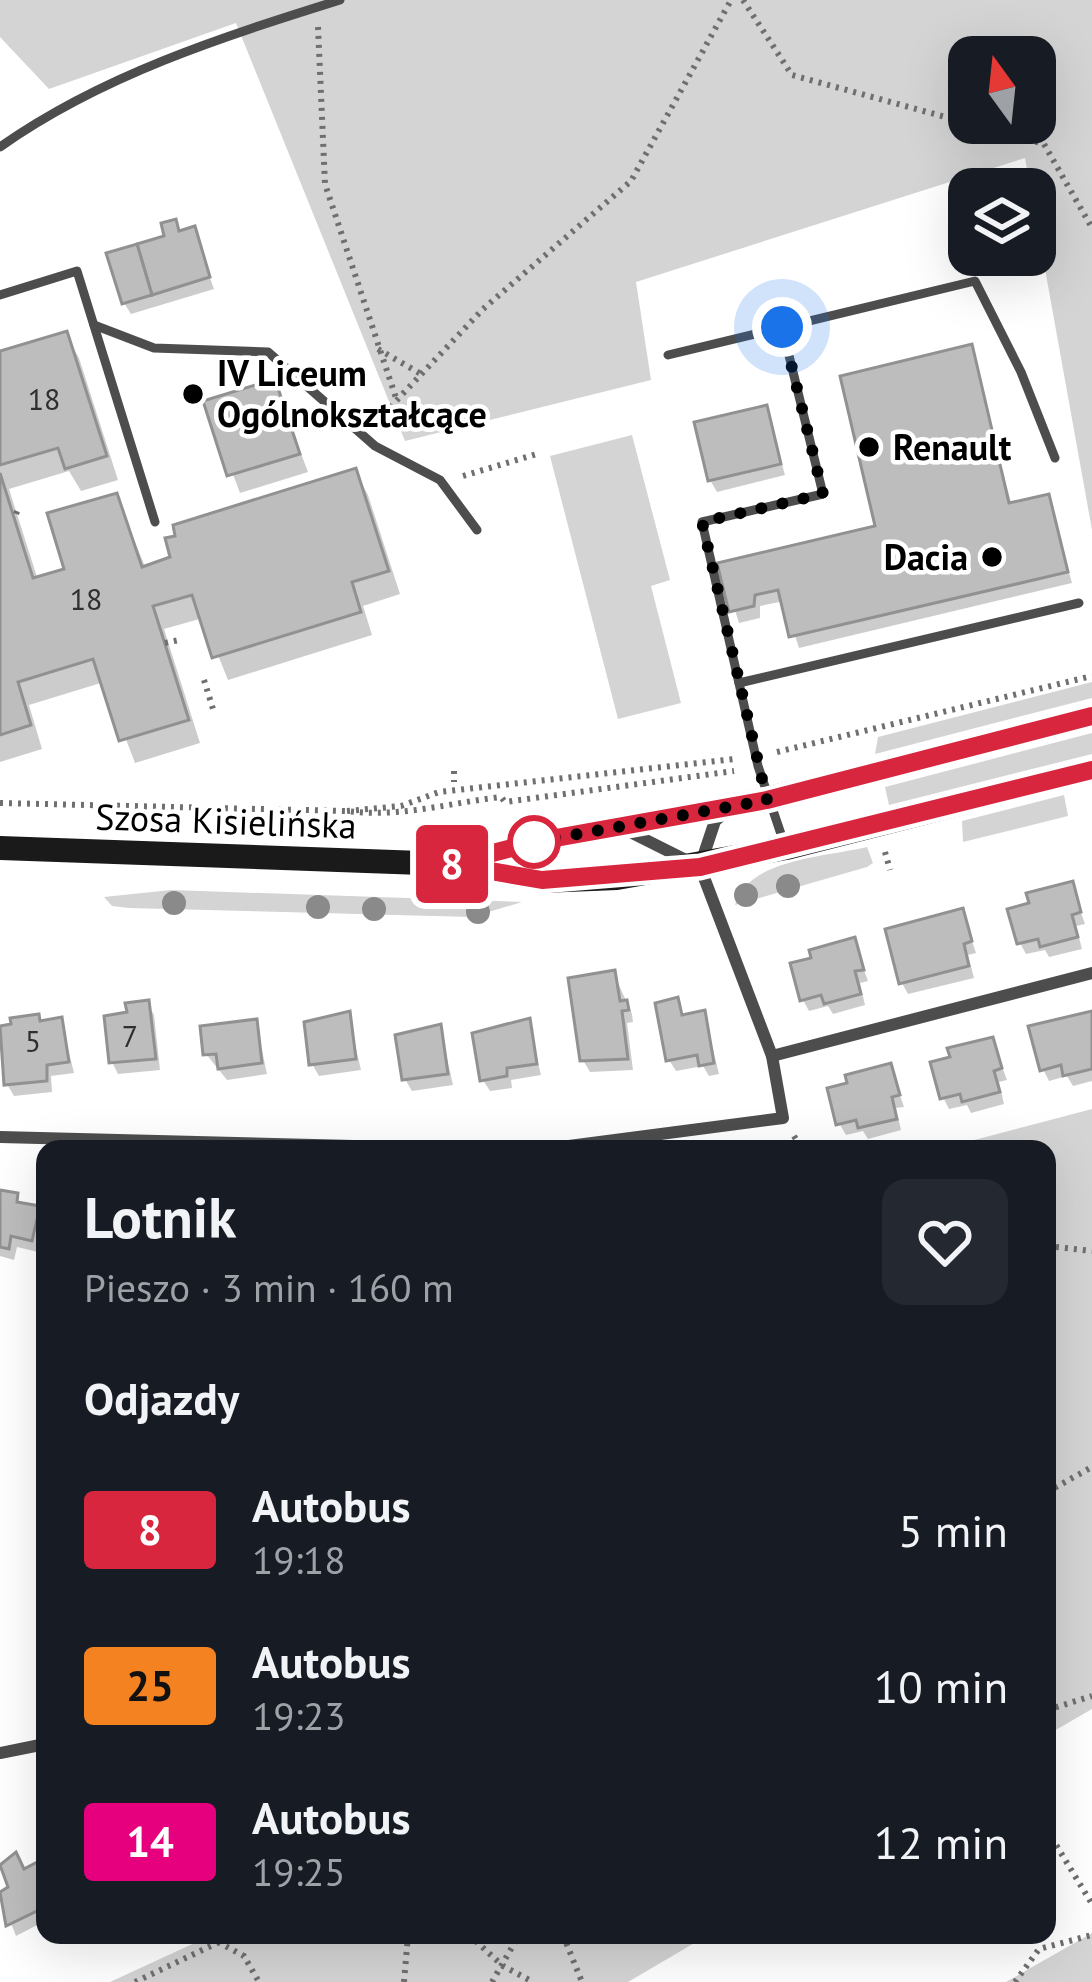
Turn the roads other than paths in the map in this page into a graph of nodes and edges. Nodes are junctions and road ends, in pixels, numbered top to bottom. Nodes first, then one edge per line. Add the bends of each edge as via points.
1 (340, 0) edge
2 (0, 147) edge
3 (0, 295) edge
4 (94, 325) junction
5 (782, 327) junction
6 (668, 355) dead end
7 (1055, 458) dead end
8 (155, 522) dead end
9 (477, 530) dead end
10 (1079, 603) dead end
11 (739, 683) junction
12 (1092, 716) edge
13 (1092, 770) edge
14 (767, 800) junction
15 (732, 806) junction
16 (621, 827) junction
17 (0, 848) edge
18 (786, 848) junction
19 (450, 864) junction
20 (700, 867) junction
21 (1092, 973) edge
22 (772, 1056) junction
23 (0, 1137) edge
24 (63, 1140) edge
25 (615, 1140) edge
26 (36, 1746) edge
27 (0, 1754) edge

1 - 2 lane via 159,62 50,112
3 - 4 lane via 76,271
4 - 8 lane
4 - 9 lane via 154,349 268,352 363,435 442,482
5 - 6 lane
5 - 7 lane via 975,280
5 - 11 lane via 823,494 702,522
10 - 11 lane
11 - 14 lane
12 - 14 street, Szosa Kisielińska
13 - 18 street, Szosa Kisielińska
14 - 15 street, Szosa Kisielińska
14 - 18 lane
15 - 16 street, Szosa Kisielińska
15 - 20 street via 715,821
16 - 19 street, Szosa Kisielińska
16 - 20 street
17 - 19 street, Szosa Kisielińska
18 - 20 street, Szosa Kisielińska
19 - 20 street, Szosa Kisielińska via 542,880
20 - 22 street
21 - 22 street
22 - 25 street via 783,1118
23 - 24 street
26 - 27 street

